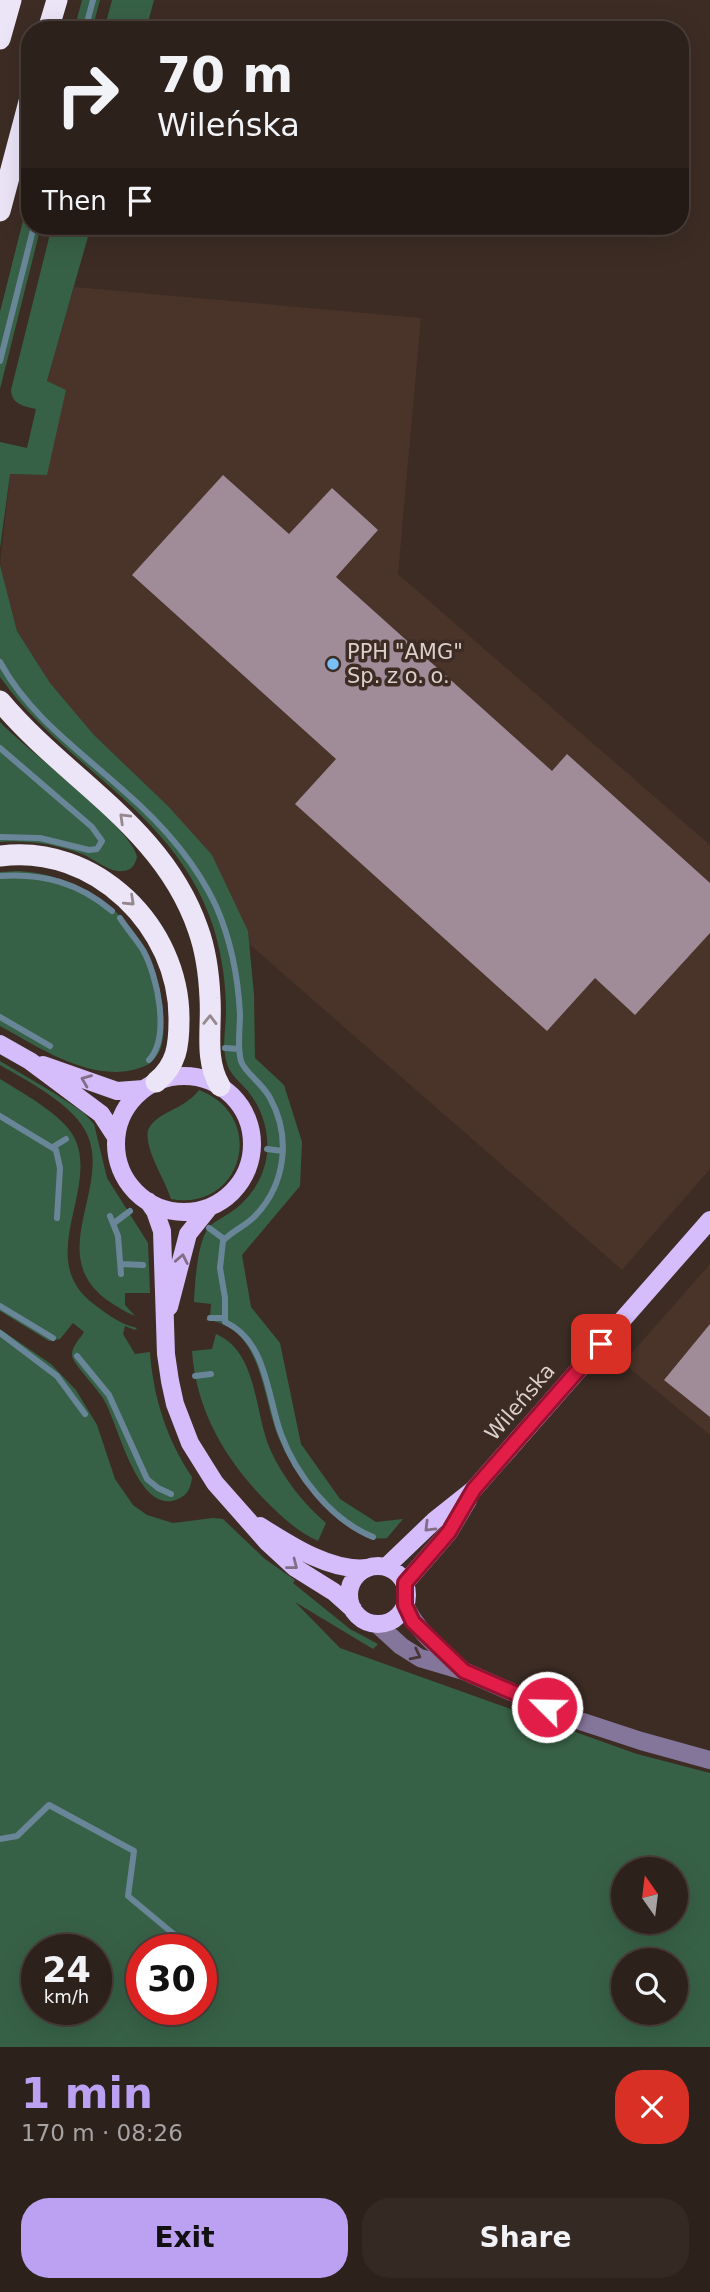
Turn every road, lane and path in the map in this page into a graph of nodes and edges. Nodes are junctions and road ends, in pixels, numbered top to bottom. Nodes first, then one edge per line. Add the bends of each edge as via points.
1 (11, 0) edge
2 (57, 0) edge
3 (51, 21) edge
4 (0, 39) edge
5 (21, 132) edge
6 (0, 211) edge
7 (0, 701) edge
8 (0, 856) edge
9 (0, 1044) edge
10 (30, 1061) junction
11 (150, 1086) junction
12 (220, 1086) junction
13 (116, 1137) junction
14 (148, 1202) junction
15 (209, 1208) junction
16 (710, 1220) edge
17 (166, 1317) junction
18 (474, 1489) junction
19 (245, 1516) junction
20 (386, 1567) junction
21 (367, 1568) junction
22 (405, 1583) junction
23 (405, 1605) junction
24 (353, 1609) junction
25 (377, 1624) junction
26 (464, 1671) junction
27 (710, 1760) edge

1 - 4 highway
2 - 3 highway
5 - 6 highway
12 -> 7 highway via 210,1063 204,951 187,901 124,816
8 -> 11 highway via 68,863 95,876 139,910 155,933 169,961 179,1038 173,1063
9 - 10 main road
11 -> 10 main road via 117,1091
10 - 13 main road via 102,1114
11 - 12 main road via 185,1076
11 - 13 main road via 124,1112
12 - 15 main road via 245,1113 252,1154 242,1181
13 - 14 main road via 124,1176
14 - 15 main road via 181,1212
14 - 17 main road via 162,1231
17 -> 15 main road via 188,1234
16 - 18 main road, Wileńska
17 - 19 main road via 170,1381 185,1430 215,1483
18 -> 20 main road, Wileńska
18 - 22 main road, Wileńska via 449,1532
19 - 21 main road via 323,1560 345,1568
19 -> 24 main road via 294,1567
20 - 21 main road
20 - 22 main road
21 - 24 main road via 350,1590
22 - 23 main road
23 - 25 main road via 394,1619
23 - 26 street via 423,1634
24 - 25 main road via 367,1622
25 -> 26 street via 410,1652
26 - 27 street via 568,1717

